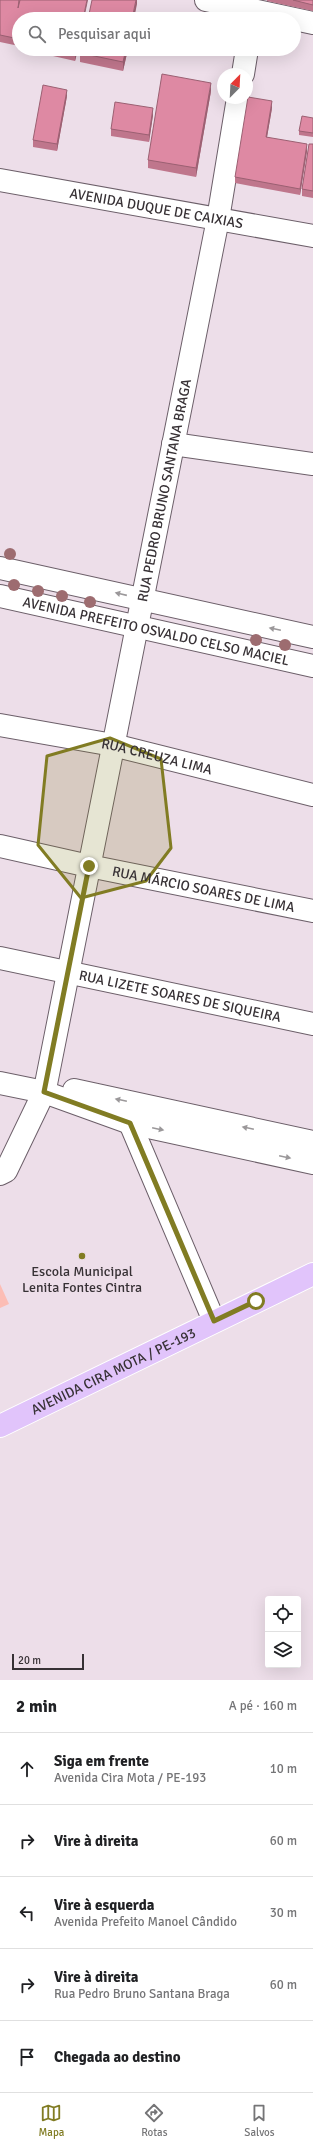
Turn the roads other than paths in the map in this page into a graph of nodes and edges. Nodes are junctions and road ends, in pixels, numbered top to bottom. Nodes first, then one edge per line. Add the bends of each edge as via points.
1 (206, 0) edge
2 (253, 10) edge
3 (301, 20) edge
4 (313, 23) edge
5 (246, 56) edge
6 (244, 68) edge
7 (237, 104) edge
8 (0, 180) edge
9 (218, 219) junction
10 (313, 236) edge
11 (173, 444) junction
12 (313, 464) edge
13 (0, 568) edge
14 (0, 596) edge
15 (142, 599) junction
16 (136, 626) junction
17 (313, 637) edge
18 (313, 666) edge
19 (0, 725) edge
20 (113, 745) junction
21 (313, 795) edge
22 (0, 846) edge
23 (89, 866) junction
24 (313, 911) edge
25 (0, 958) edge
26 (68, 973) junction
27 (313, 1024) edge
28 (0, 1073) edge
29 (0, 1083) edge
30 (45, 1088) junction
31 (130, 1123) junction
32 (313, 1142) edge
33 (313, 1163) edge
34 (0, 1174) edge
35 (313, 1274) edge
36 (214, 1321) junction
37 (0, 1426) edge

1 - 2 street
3 - 4 street
5 - 6 street
7 - 9 street, RUA PEDRO BRUNO SANTANA BRAGA
8 - 9 street, AVENIDA DUQUE DE CAIXIAS
9 - 10 street, AVENIDA DUQUE DE CAIXIAS
9 - 11 street, RUA PEDRO BRUNO SANTANA BRAGA
11 - 12 street
11 - 15 street, RUA PEDRO BRUNO SANTANA BRAGA
15 -> 13 street, AVENIDA PREFEITO OSVALDO CELSO MACIEL
14 - 16 street, AVENIDA PREFEITO OSVALDO CELSO MACIEL
15 - 16 street, RUA PEDRO BRUNO SANTANA BRAGA
17 -> 15 street, AVENIDA PREFEITO OSVALDO CELSO MACIEL
16 - 18 street, AVENIDA PREFEITO OSVALDO CELSO MACIEL
16 - 20 street, RUA PEDRO BRUNO SANTANA BRAGA
19 - 20 street, RUA CREUZA LIMA
20 - 21 street, RUA CREUZA LIMA
20 - 23 street, RUA PEDRO BRUNO SANTANA BRAGA
22 - 23 street, RUA MÁRCIO SOARES DE LIMA
23 - 24 street, RUA MÁRCIO SOARES DE LIMA
23 - 26 street, RUA PEDRO BRUNO SANTANA BRAGA
25 - 26 street, RUA LIZETE SOARES DE SIQUEIRA
26 - 27 street, RUA LIZETE SOARES DE SIQUEIRA
26 - 30 street, RUA PEDRO BRUNO SANTANA BRAGA
28 - 30 street
29 - 30 street
30 - 31 street
32 -> 30 street
30 - 34 street, RUA PEDRO BRUNO SANTANA BRAGA via 6,1171
31 -> 33 street
31 - 36 street
35 - 36 main road, AVENIDA CIRA MOTA / PE-193
36 - 37 main road, AVENIDA CIRA MOTA / PE-193

